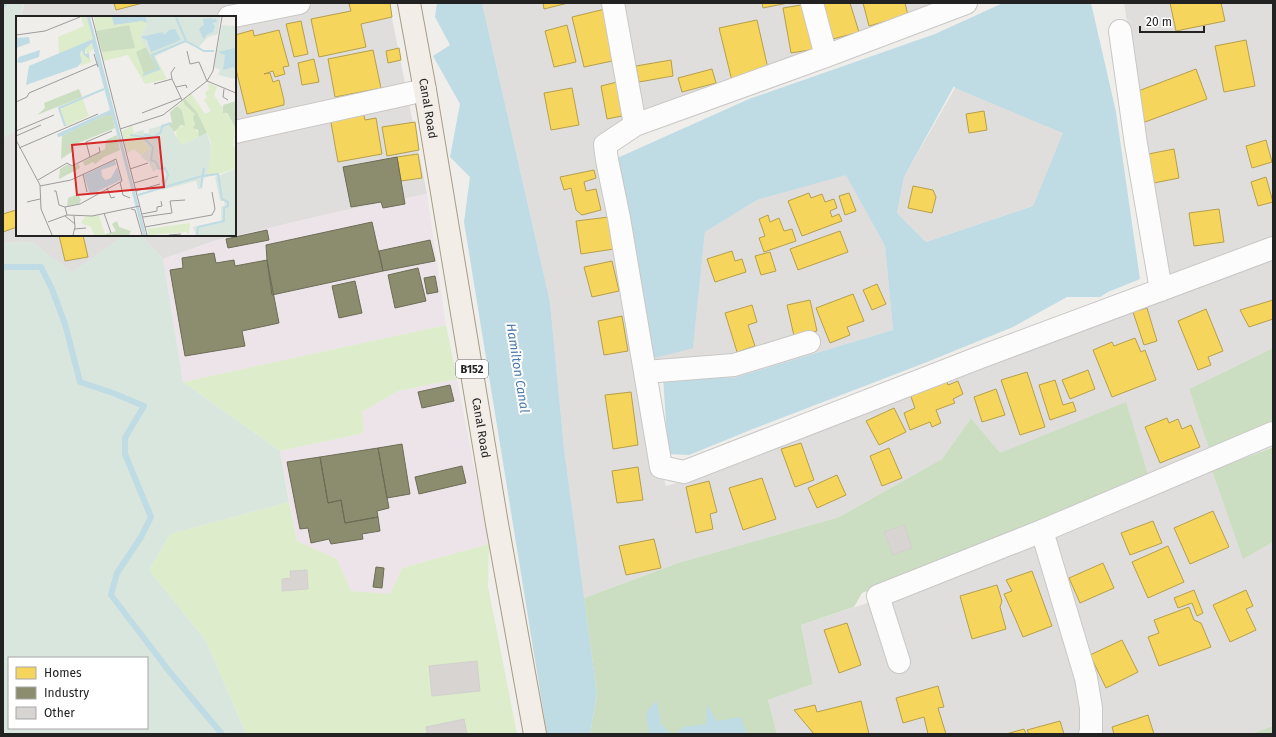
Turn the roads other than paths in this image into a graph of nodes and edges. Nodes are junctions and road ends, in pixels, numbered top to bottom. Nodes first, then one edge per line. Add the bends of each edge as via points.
1 (299, 3) edge
2 (409, 3) edge
3 (613, 3) edge
4 (812, 3) edge
5 (966, 3) edge
6 (234, 16) edge
7 (1120, 31) dead end
8 (826, 56) junction
9 (425, 90) junction
10 (635, 125) junction
11 (236, 132) edge
12 (1273, 248) edge
13 (1161, 290) junction
14 (809, 342) dead end
15 (645, 372) junction
16 (1273, 433) edge
17 (1042, 531) junction
18 (899, 662) dead end
19 (535, 734) edge
20 (1090, 734) edge

1 - 6 street
2 - 9 main road, Canal Road / B152
3 - 10 street
4 - 8 street
5 - 8 street
7 - 13 street
8 - 10 street
9 - 11 street
9 - 19 main road, Canal Road / B152 via 497,524
10 - 15 street via 605,145
12 - 13 street
13 - 15 street via 684,472 661,467
14 - 15 street via 734,366
16 - 17 street
17 - 18 street via 878,596
17 - 20 street via 1086,678 1091,708

